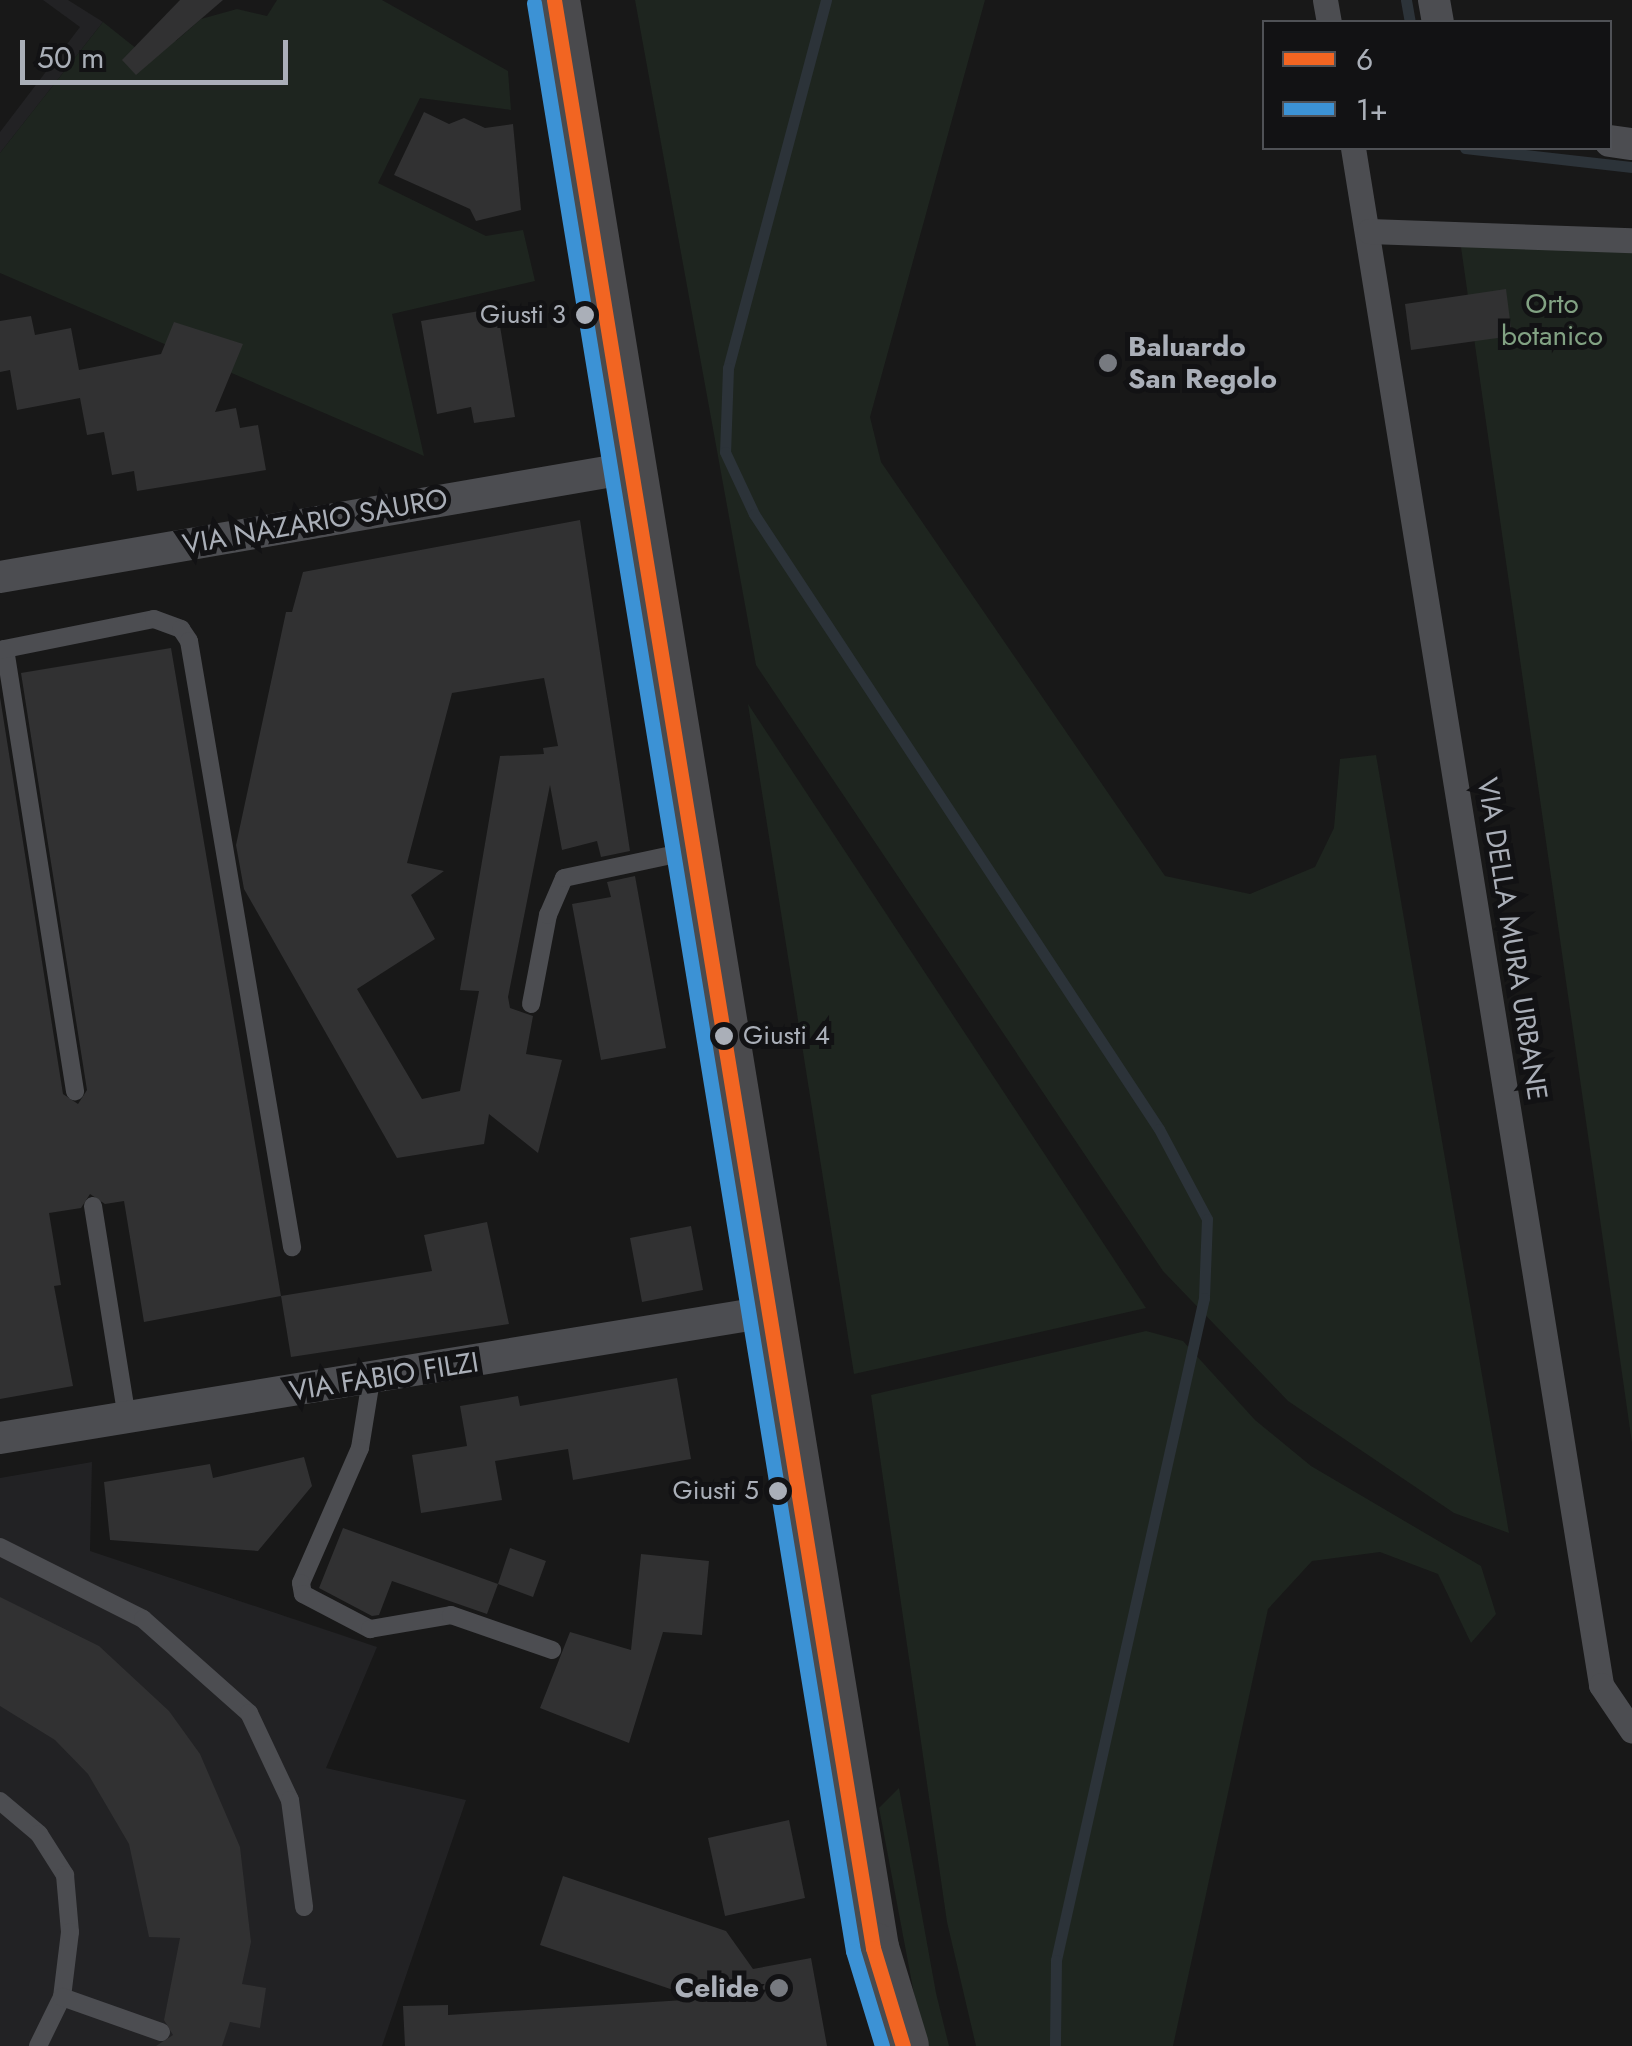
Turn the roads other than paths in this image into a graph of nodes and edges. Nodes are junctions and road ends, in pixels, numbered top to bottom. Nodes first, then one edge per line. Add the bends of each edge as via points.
1 (554, 0) edge
2 (1353, 150) edge
3 (1368, 231) junction
4 (1632, 240) edge
5 (630, 468) junction
6 (0, 577) edge
7 (2, 649) edge
8 (695, 850) junction
9 (531, 1004) dead end
10 (75, 1092) dead end
11 (93, 1206) dead end
12 (292, 1247) dead end
13 (768, 1312) junction
14 (371, 1380) junction
15 (126, 1418) junction
16 (0, 1438) edge
17 (0, 1546) edge
18 (552, 1650) dead end
19 (1632, 1731) edge
20 (0, 1801) edge
21 (304, 1908) dead end
22 (873, 1948) junction
23 (62, 1997) junction
24 (160, 2032) dead end
25 (38, 2046) edge
26 (869, 2046) edge
27 (902, 2046) edge

1 - 5 main road
2 - 3 street, VIA DELLA MURA URBANE
3 - 4 street
3 - 19 street, VIA DELLA MURA URBANE via 1602,1685
5 - 6 street, VIA NAZARIO SAURO
5 - 8 main road
7 - 10 lane
7 - 12 lane via 154,619 181,628 188,641
8 - 9 lane via 564,878 548,915
8 - 13 main road
11 - 15 lane
13 - 14 street, VIA FABIO FILZI
13 - 22 main road
14 - 15 street, VIA FABIO FILZI
14 - 18 lane via 360,1448 301,1583 303,1594 370,1629 451,1614
15 - 16 street, VIA FABIO FILZI
17 - 21 lane via 144,1618 249,1712 290,1800
20 - 23 lane via 39,1834 64,1876 70,1932
22 - 26 main road
22 - 27 main road
23 - 24 lane
23 - 25 lane

